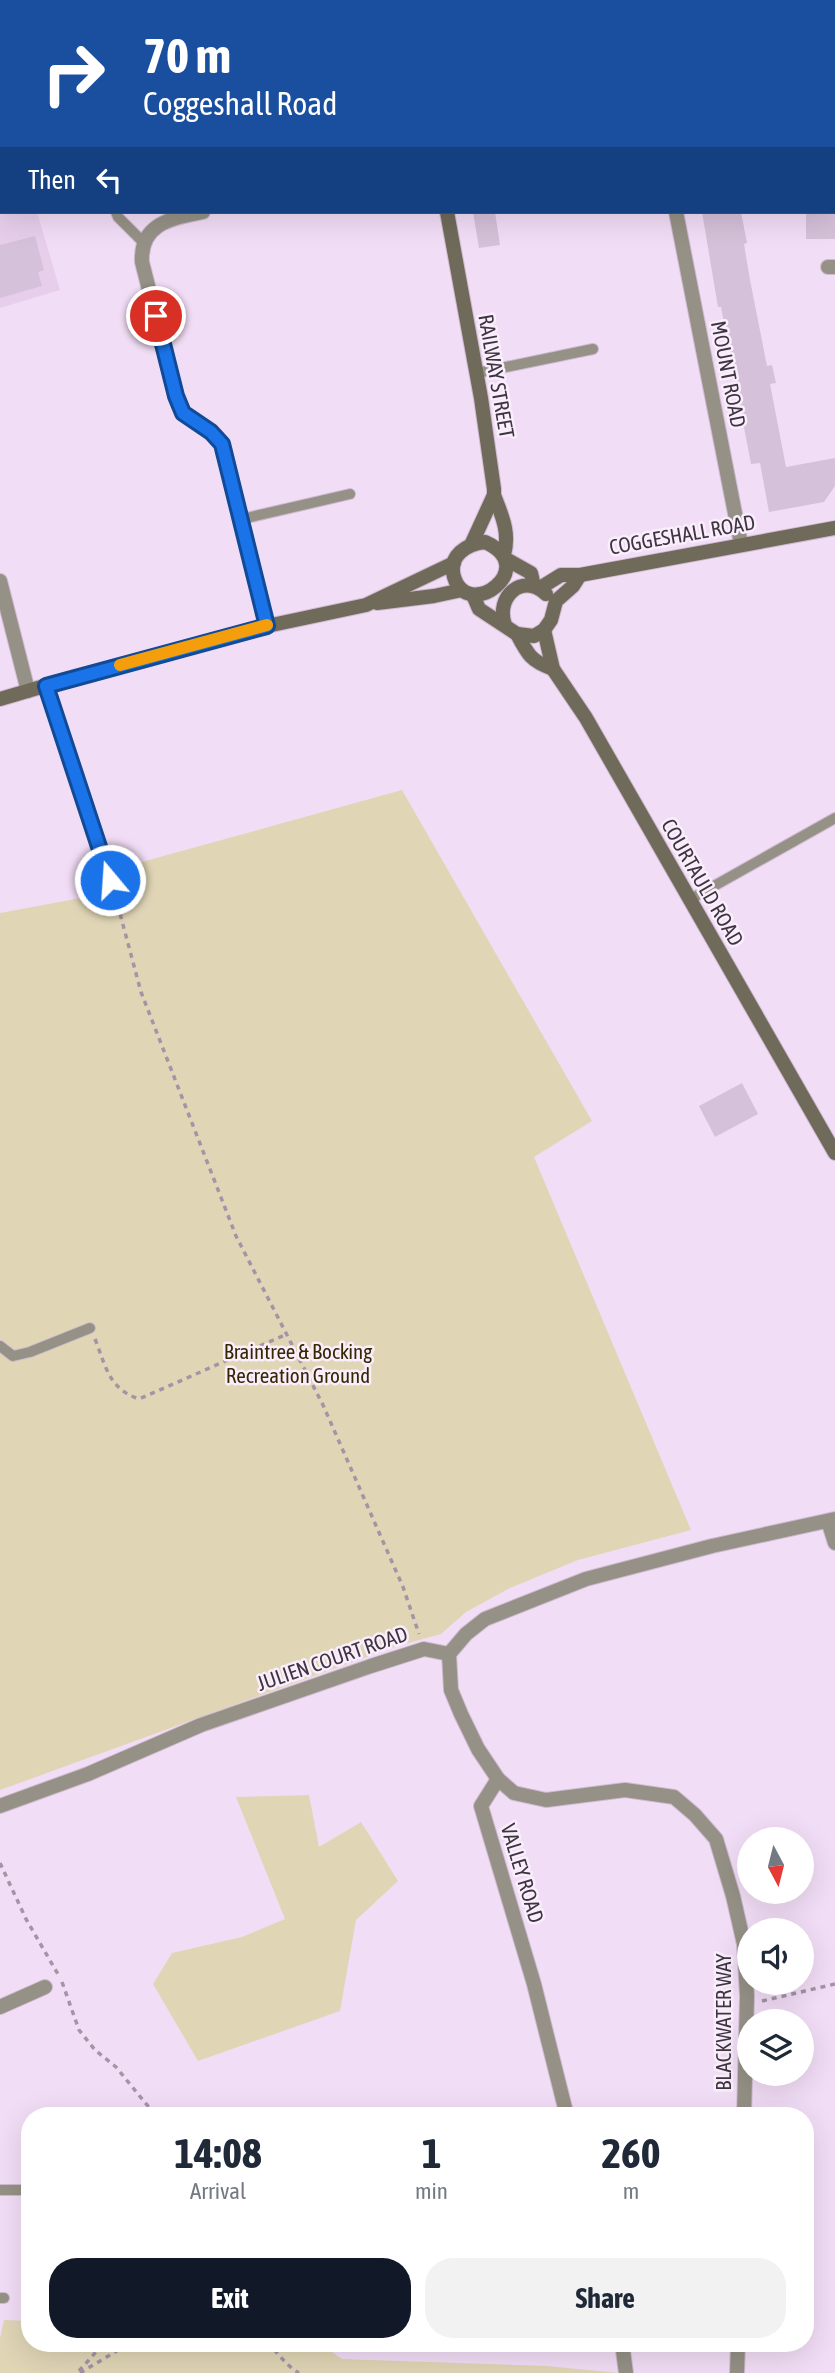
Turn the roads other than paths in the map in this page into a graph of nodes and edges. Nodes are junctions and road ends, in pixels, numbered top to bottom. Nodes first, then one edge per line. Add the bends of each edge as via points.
1 (117, 214) edge
2 (195, 214) edge
3 (447, 214) edge
4 (676, 214) edge
5 (144, 243) junction
6 (593, 348) dead end
7 (477, 373) junction
8 (350, 494) dead end
9 (494, 495) junction
10 (242, 519) junction
11 (835, 528) edge
12 (472, 543) junction
13 (741, 544) junction
14 (505, 557) junction
15 (454, 563) junction
16 (580, 575) junction
17 (0, 581) edge
18 (537, 587) junction
19 (467, 593) junction
20 (366, 605) junction
21 (553, 607) junction
22 (267, 626) junction
23 (511, 630) junction
24 (544, 630) junction
25 (553, 669) junction
26 (46, 686) junction
27 (28, 691) junction
28 (0, 699) edge
29 (835, 817) edge
30 (110, 880) road end
31 (689, 900) junction
32 (835, 1153) edge
33 (90, 1328) road end
34 (0, 1346) edge
35 (831, 1520) edge
36 (835, 1543) edge
37 (449, 1654) junction
38 (498, 1779) junction
39 (0, 1806) edge
40 (45, 1987) dead end
41 (0, 2007) edge
42 (565, 2107) edge
43 (744, 2107) edge
44 (0, 2190) edge
45 (21, 2190) dead end
46 (623, 2352) edge
47 (738, 2352) edge
48 (626, 2373) edge
49 (737, 2373) edge

1 - 5 lane
2 - 5 street via 162,222
3 - 7 main road, RAILWAY STREET
4 - 13 street, MOUNT ROAD
5 - 10 street via 142,262 176,396 183,413 222,444
6 - 7 lane
7 - 9 main road, RAILWAY STREET
8 - 10 lane
9 - 12 main road
9 - 14 main road, RAILWAY STREET via 506,525
10 - 22 street
11 - 13 main road, COGGESHALL ROAD
12 - 14 main road via 485,542
12 - 15 main road via 460,551
13 - 16 main road, COGGESHALL ROAD
14 - 18 main road via 531,573
14 - 19 main road via 498,584 486,594
15 - 19 main road via 454,578
15 - 20 main road
16 - 18 main road, COGGESHALL ROAD via 561,575
16 - 21 main road
17 - 27 street
18 - 21 main road
18 - 23 main road via 517,587 504,599 502,616
19 - 20 main road
19 - 23 main road via 479,608
20 - 22 main road
21 - 24 main road
22 - 26 main road
23 - 24 main road via 534,636
23 - 25 main road via 536,663
24 - 25 main road, COURTAULD ROAD
25 - 31 main road, COURTAULD ROAD via 586,718
26 - 27 main road
26 - 30 street
27 - 28 main road
29 - 31 lane
31 - 32 main road, COURTAULD ROAD
33 - 34 lane via 13,1356
35 - 36 street
35 - 37 street via 586,1579 485,1619
37 - 38 street via 451,1690 478,1749
37 - 39 street, JULIEN COURT ROAD via 424,1649 201,1725
38 - 42 street, VALLEY ROAD via 481,1806
38 - 43 street, BLACKWATER WAY via 514,1793 546,1800 625,1790 674,1797 716,1839 744,1944
40 - 41 street
44 - 45 lane
46 - 48 street
47 - 49 street

